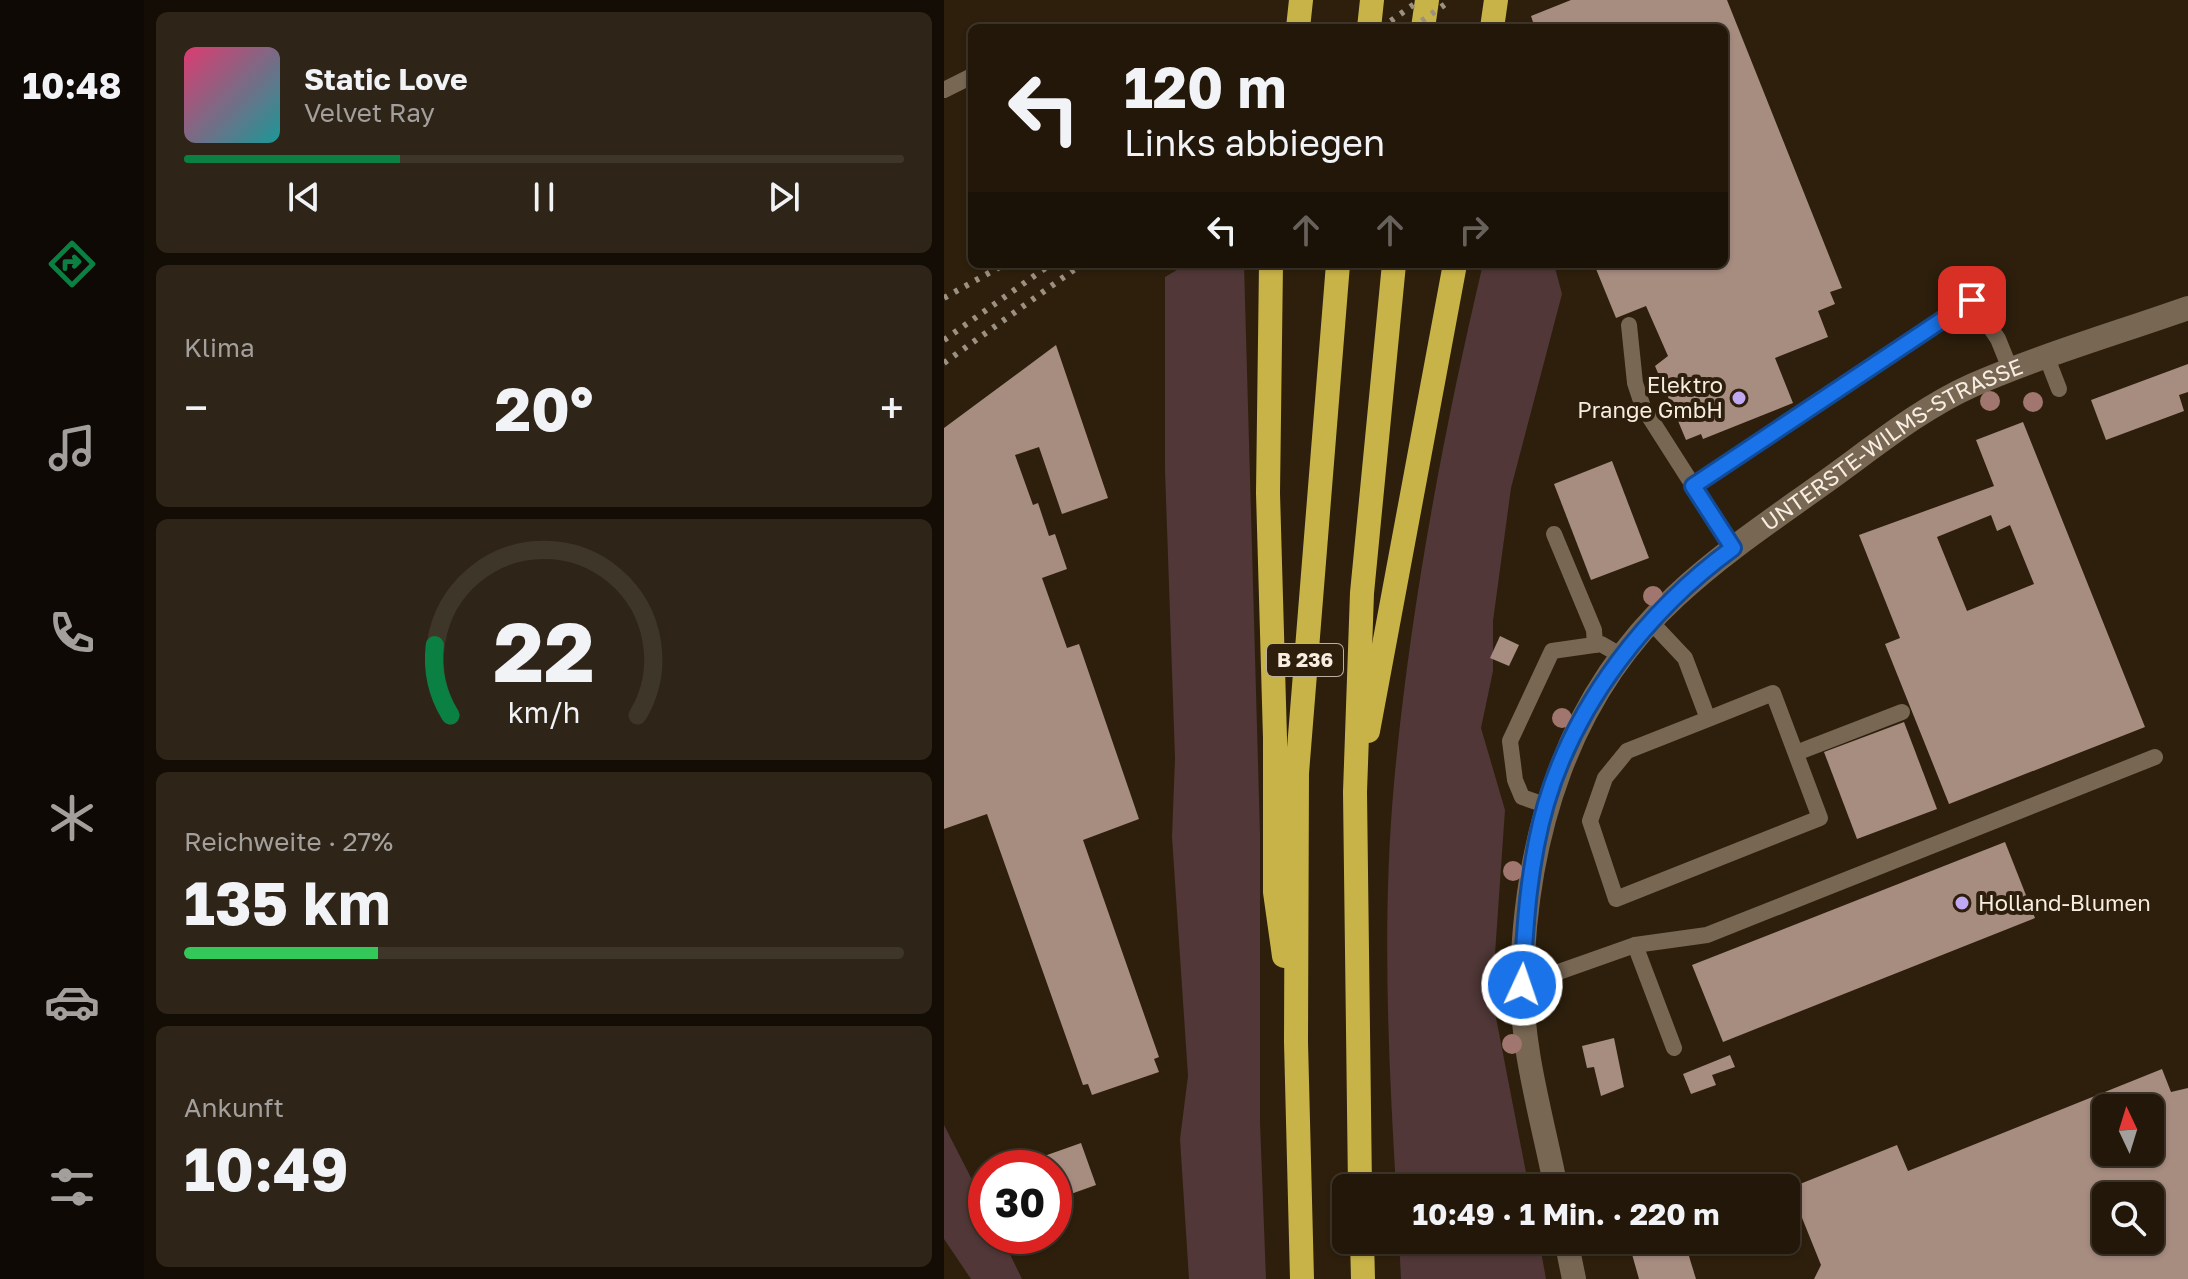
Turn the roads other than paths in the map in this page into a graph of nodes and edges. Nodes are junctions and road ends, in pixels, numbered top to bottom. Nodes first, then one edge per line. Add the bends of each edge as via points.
1 (1301, 0) edge
2 (1372, 0) edge
3 (1427, 0) edge
4 (1496, 0) edge
5 (1298, 24) edge
6 (1369, 24) edge
7 (1424, 24) edge
8 (1493, 24) edge
9 (968, 78) edge
10 (944, 90) edge
11 (1271, 268) edge
12 (1394, 268) edge
13 (1454, 268) edge
14 (1337, 272) edge
15 (2188, 308) edge
16 (1629, 325) dead end
17 (2047, 358) junction
18 (2011, 371) junction
19 (2059, 389) dead end
20 (1693, 486) junction
21 (1554, 534) dead end
22 (1733, 548) junction
23 (1651, 622) junction
24 (1595, 645) junction
25 (1622, 656) junction
26 (1902, 712) dead end
27 (1708, 719) junction
28 (1796, 753) junction
29 (2155, 757) dead end
30 (1355, 792) junction
31 (1545, 805) junction
32 (1635, 945) junction
33 (1522, 985) junction
34 (1296, 1042) junction
35 (1674, 1048) dead end
36 (1360, 1174) edge
37 (1553, 1174) edge
38 (1362, 1254) edge
39 (1569, 1254) edge
40 (1302, 1279) edge
41 (1363, 1279) edge
42 (1574, 1279) edge

1 - 5 highway
2 - 6 highway
3 - 7 highway
4 - 8 highway
9 - 10 lane
11 - 34 highway via 1275,892
12 - 30 highway, B 236 via 1362,593
13 - 30 highway
14 - 34 highway, B 236 via 1297,773
15 - 17 street, UNTERSTE-WILMS-STRASSE
16 - 20 lane via 1643,407
17 - 18 street, UNTERSTE-WILMS-STRASSE
17 - 19 lane
18 - 20 lane via 1998,339 1972,300
18 - 22 street, UNTERSTE-WILMS-STRASSE via 1926,411
20 - 22 lane
21 - 24 lane via 1594,630
22 - 23 street, UNTERSTE-WILMS-STRASSE
23 - 25 street, UNTERSTE-WILMS-STRASSE
23 - 27 lane via 1685,658
24 - 25 lane
24 - 31 lane via 1552,651 1510,741 1522,797
25 - 31 street, UNTERSTE-WILMS-STRASSE via 1574,732
26 - 28 lane
27 - 28 lane via 1773,693
27 - 28 lane via 1627,751 1605,778 1590,821 1616,899 1820,818
29 - 32 lane via 1707,935
30 - 36 highway, B 236
31 - 33 street, UNTERSTE-WILMS-STRASSE via 1528,894
32 - 33 lane
32 - 35 lane
33 - 37 street, UNTERSTE-WILMS-STRASSE
34 - 40 highway, B 236
38 - 41 highway
39 - 42 street

